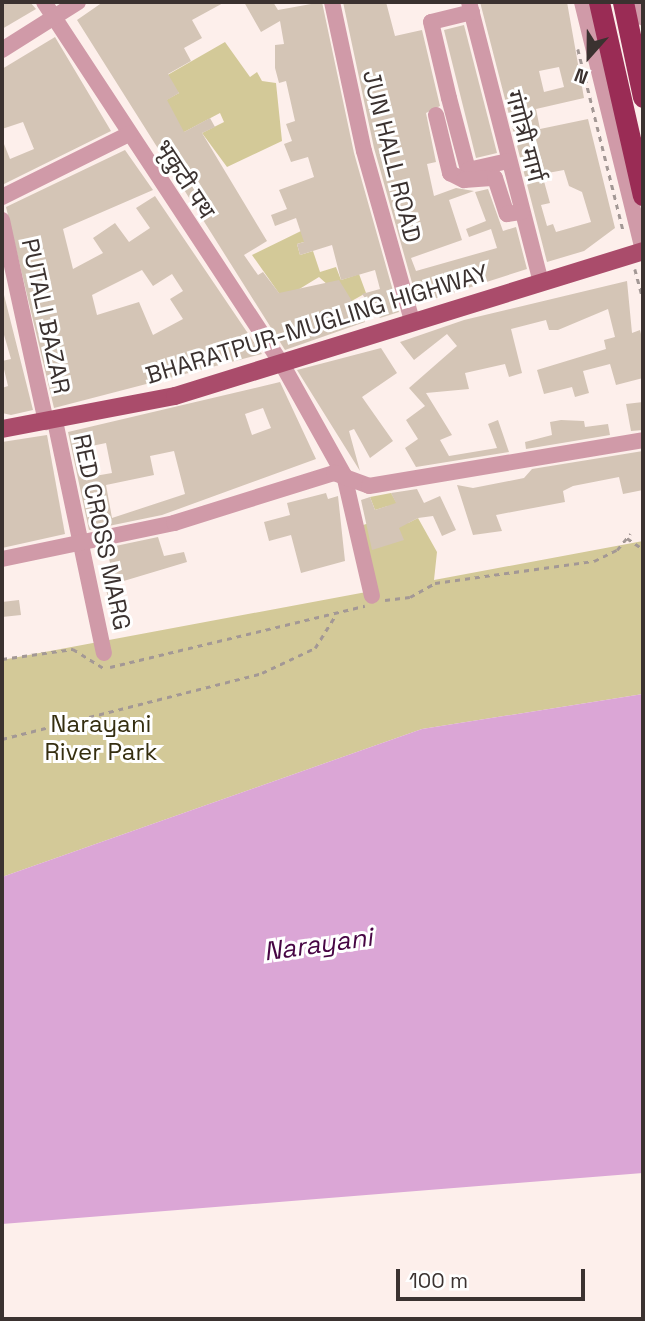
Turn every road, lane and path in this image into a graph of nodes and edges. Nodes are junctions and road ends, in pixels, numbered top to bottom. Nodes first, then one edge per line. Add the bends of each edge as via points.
1 (44, 2) edge
2 (78, 2) edge
3 (332, 2) edge
4 (582, 2) edge
5 (599, 2) edge
6 (623, 2) edge
7 (640, 2) edge
8 (471, 7) edge
9 (55, 16) junction
10 (643, 18) edge
11 (577, 44) dead end
12 (2, 50) edge
13 (643, 97) edge
14 (436, 116) dead end
15 (129, 134) junction
16 (508, 161) junction
17 (643, 195) edge
18 (2, 197) edge
19 (522, 212) junction
20 (2, 220) edge
21 (635, 226) junction
22 (643, 251) edge
23 (541, 282) junction
24 (412, 321) junction
25 (282, 363) junction
26 (50, 422) junction
27 (2, 429) edge
28 (643, 440) edge
29 (344, 475) junction
30 (630, 534) dead end
31 (627, 538) junction
32 (84, 547) junction
33 (643, 549) edge
34 (2, 559) edge
35 (372, 596) junction
36 (335, 616) junction
37 (104, 653) dead end
38 (2, 659) edge
39 (2, 739) edge

1 - 9 street, भृकुटी पथ
2 - 9 street
3 - 24 street, JUN HALL ROAD via 364,151
4 - 21 street
5 - 17 highway
6 - 13 highway
7 - 10 street
8 - 16 street, गंगोत्री मार्ग
8 - 16 street via 431,22 449,98 468,170
9 - 12 street
9 - 15 street, भृकुटी पथ
11 - 21 path via 619,230
14 - 19 street via 450,173 464,180 495,178 507,214
15 - 18 street
15 - 25 street, भृकुटी पथ
16 - 19 street, गंगोत्री मार्ग
19 - 23 street, गंगोत्री मार्ग
20 - 26 street, PUTALI BAZAR
21 - 22 street
22 - 23 main road, BHARATPUR-MUGLING HIGHWAY
23 - 24 main road, BHARATPUR-MUGLING HIGHWAY
24 - 25 main road, BHARATPUR-MUGLING HIGHWAY
25 - 26 main road, BHARATPUR-MUGLING HIGHWAY via 175,396
25 - 29 street, भृकुटी पथ
26 - 27 main road, BHARATPUR-MUGLING HIGHWAY
26 - 32 street, RED CROSS MARG
28 - 29 street via 369,486
29 - 32 street
29 - 35 street, भृकुटी पथ
30 - 31 path
31 - 33 path
31 - 35 path via 594,561 435,583 398,601
32 - 34 street
32 - 37 street, RED CROSS MARG
35 - 36 path via 359,610
36 - 38 path via 142,663 99,668 74,649
36 - 39 path via 309,653 262,673

